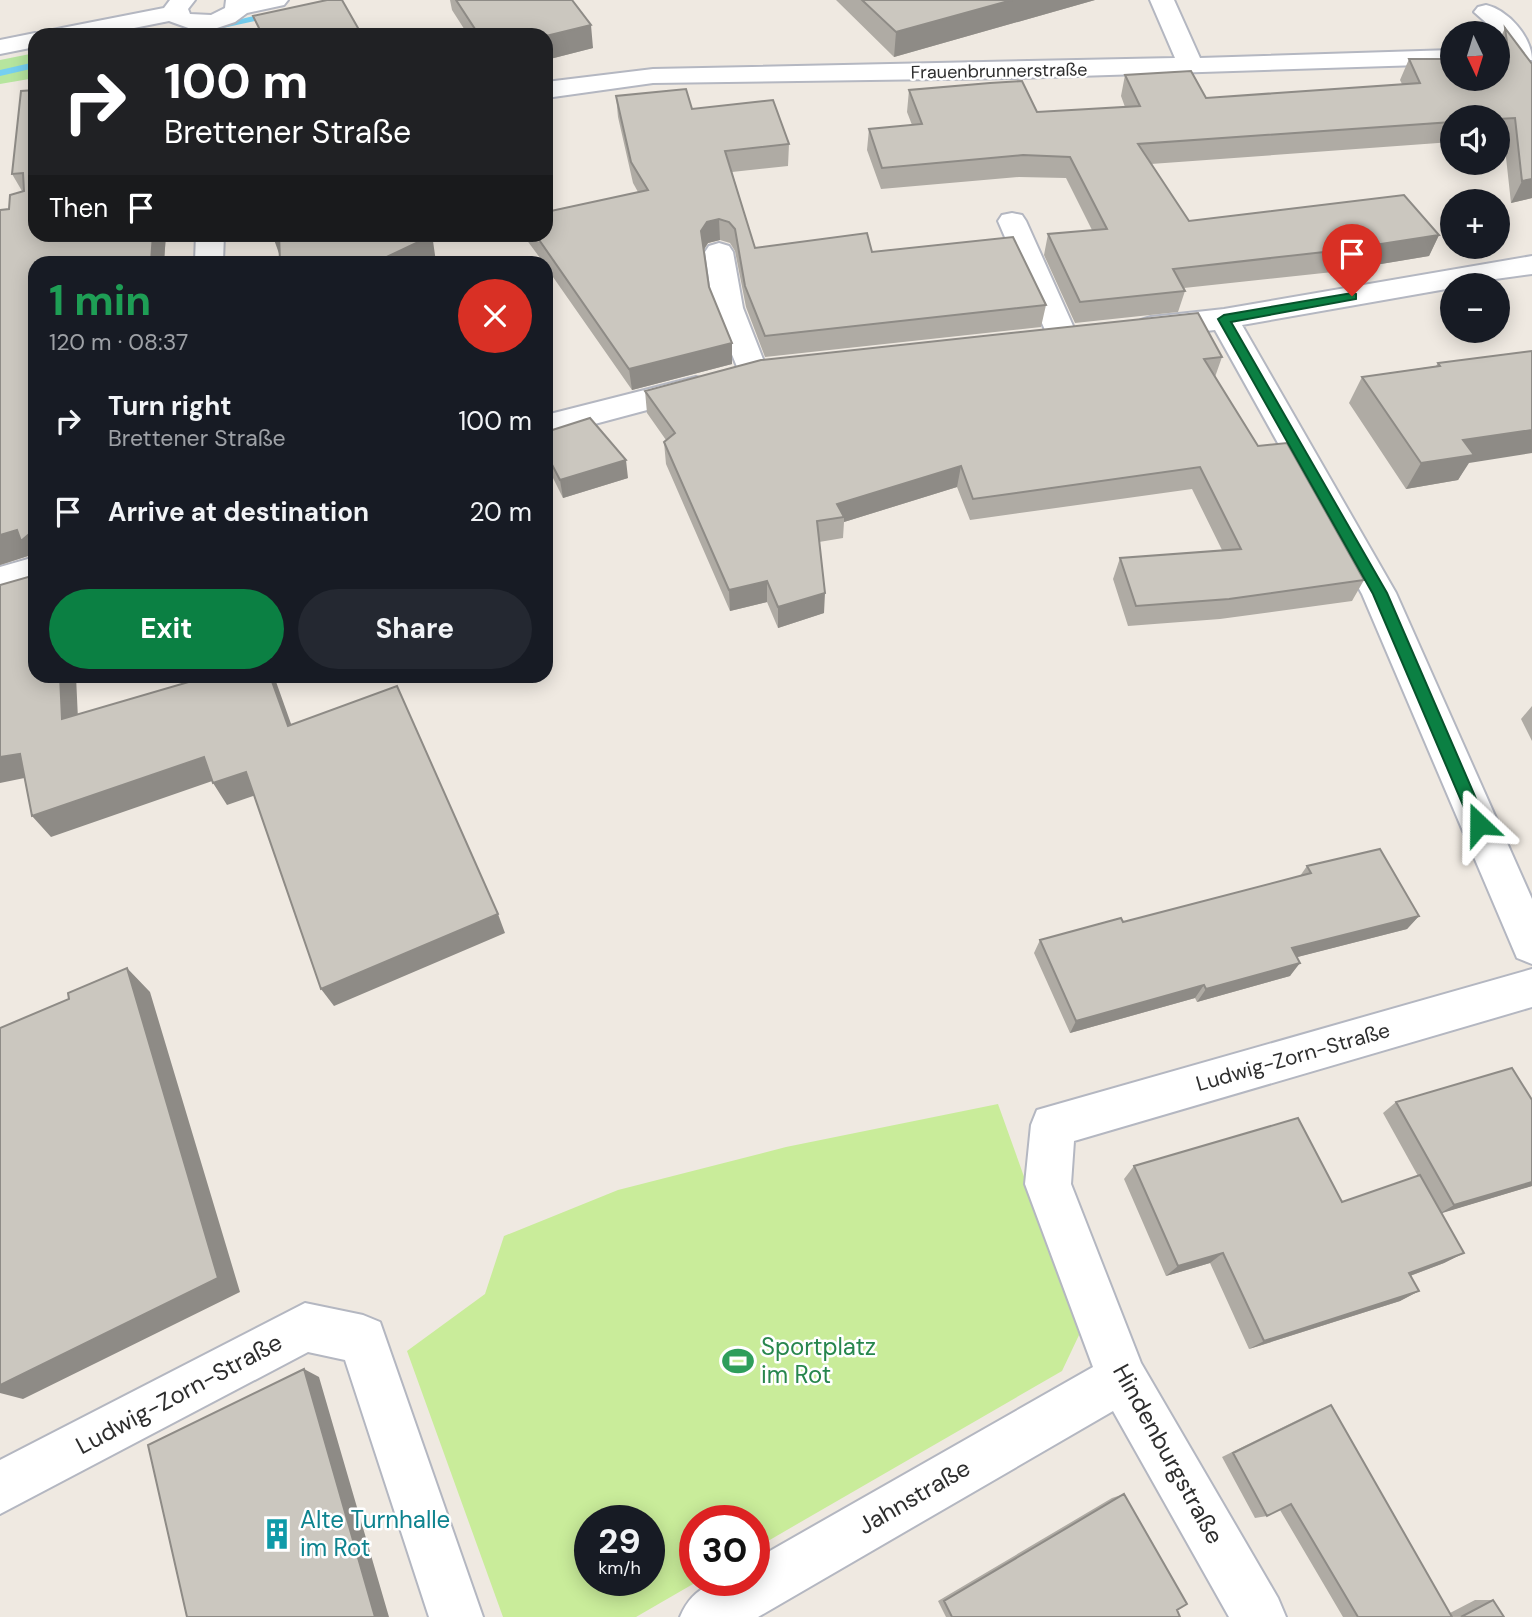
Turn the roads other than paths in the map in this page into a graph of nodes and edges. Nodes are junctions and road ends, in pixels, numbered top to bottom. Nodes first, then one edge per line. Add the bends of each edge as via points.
1 (276, 0) edge
2 (1162, 0) edge
3 (239, 4) edge
4 (179, 6) edge
5 (1486, 12) dead end
6 (90, 28) edge
7 (200, 28) edge
8 (204, 28) edge
9 (28, 41) edge
10 (0, 47) edge
11 (1528, 55) edge
12 (1510, 56) edge
13 (1440, 57) edge
14 (1191, 66) junction
15 (553, 89) edge
16 (1012, 221) dead end
17 (719, 252) dead end
18 (1532, 265) edge
19 (1224, 319) junction
20 (553, 424) edge
21 (28, 572) edge
22 (0, 580) edge
23 (1532, 945) edge
24 (1532, 988) edge
25 (1053, 1125) joint
26 (1122, 1378) junction
27 (0, 1488) edge
28 (456, 1617) edge
29 (707, 1617) edge
30 (1259, 1617) edge

1 - 3 street
2 - 14 street
3 - 8 street via 229,16
4 - 6 street
4 - 7 street via 184,21
5 - 11 street via 1501,22
9 - 10 street
11 - 12 street
13 - 14 street, Frauenbrunnerstraße
14 - 15 street, Frauenbrunnerstraße via 653,76
16 - 19 street via 1076,336
17 - 20 street via 728,307 764,370
18 - 19 street
19 - 23 street via 1380,593
21 - 22 street
24 - 25 street, Ludwig-Zorn-Straße
25 - 26 street, Hindenburgstraße via 1048,1184
26 - 29 street, Jahnstraße
26 - 30 street, Hindenburgstraße
27 - 28 street, Ludwig-Zorn-Straße via 305,1327 363,1339

